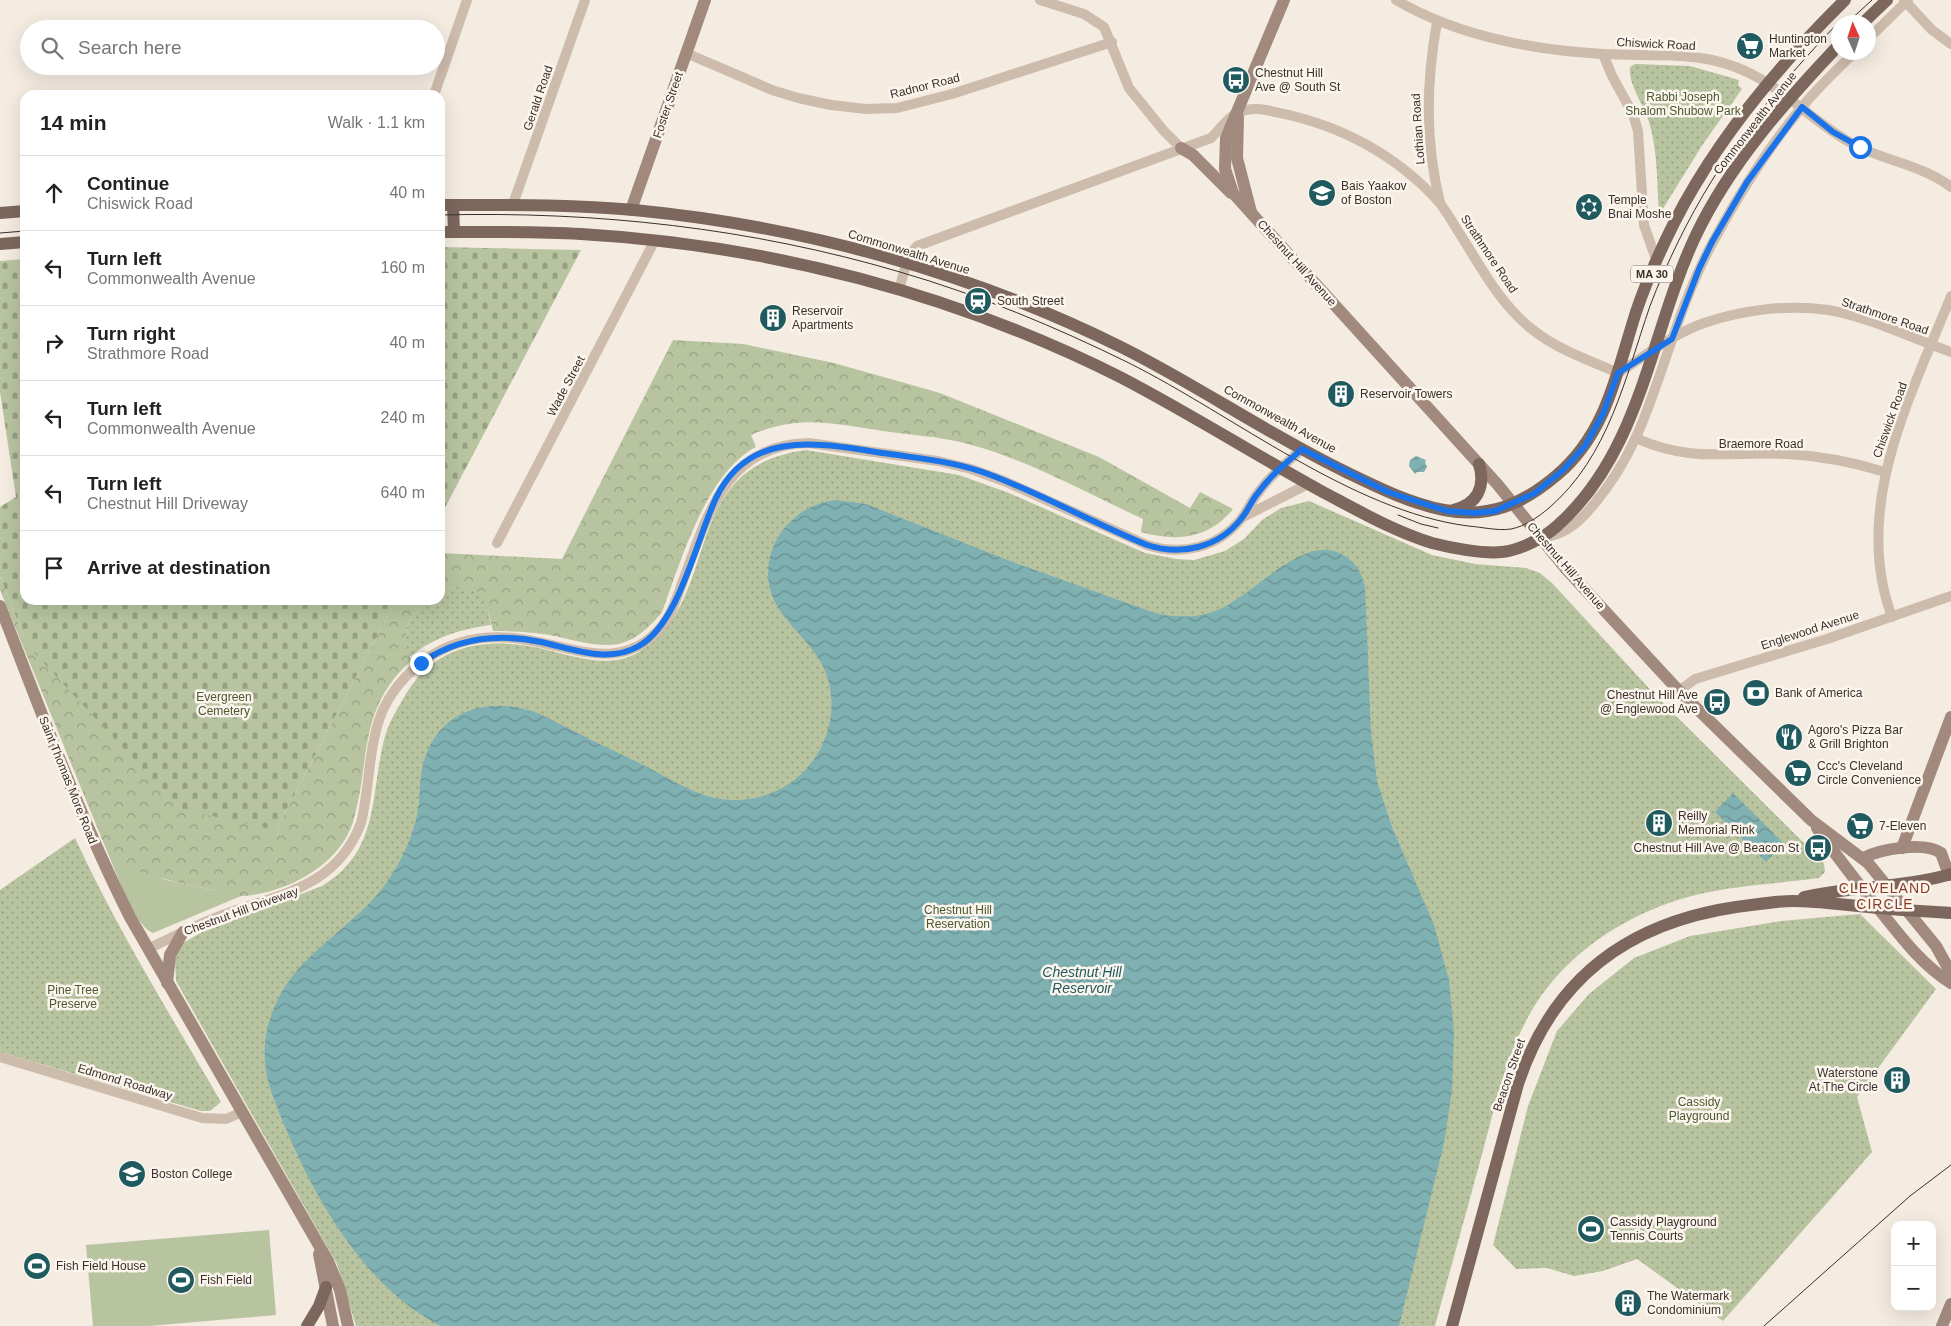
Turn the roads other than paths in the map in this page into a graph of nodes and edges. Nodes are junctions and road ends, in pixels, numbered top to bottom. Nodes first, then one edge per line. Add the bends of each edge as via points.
1 (467, 0) edge
2 (585, 0) edge
3 (705, 0) edge
4 (1040, 0) edge
5 (1284, 0) edge
6 (1396, 0) edge
7 (1845, 0) edge
8 (1887, 0) edge
9 (1906, 1) edge
10 (1871, 15) edge
11 (1437, 22) junction
12 (1876, 31) edge
13 (1112, 42) junction
14 (1951, 44) edge
15 (686, 53) junction
16 (1603, 54) junction
17 (1831, 54) edge
18 (1847, 60) edge
19 (445, 63) edge
20 (441, 75) edge
21 (1768, 83) junction
22 (436, 90) edge
23 (1791, 98) junction
24 (1802, 107) junction
25 (1238, 112) junction
26 (1182, 148) junction
27 (1951, 187) edge
28 (1240, 202) junction
29 (514, 204) junction
30 (1440, 204) junction
31 (446, 205) edge
32 (631, 210) junction
33 (20, 211) edge
34 (0, 213) edge
35 (1251, 213) junction
36 (445, 232) edge
37 (454, 232) junction
38 (655, 240) junction
39 (20, 242) edge
40 (0, 244) edge
41 (906, 262) junction
42 (1657, 262) junction
43 (899, 290) junction
44 (1951, 296) edge
45 (1672, 339) junction
46 (1931, 345) junction
47 (1652, 352) junction
48 (1951, 352) edge
49 (1618, 373) junction
50 (1638, 438) junction
51 (1302, 449) junction
52 (1478, 464) junction
53 (1280, 469) junction
54 (1885, 472) junction
55 (1308, 484) junction
56 (1513, 504) junction
57 (1447, 511) junction
58 (1243, 518) junction
59 (1540, 538) junction
60 (497, 543) dead end
61 (1951, 596) edge
62 (0, 606) edge
63 (1892, 617) junction
64 (1679, 691) junction
65 (1951, 718) edge
66 (1947, 736) edge
67 (1811, 820) junction
68 (1902, 848) junction
69 (1863, 858) junction
70 (1950, 874) edge
71 (1887, 886) junction
72 (1861, 888) junction
73 (1790, 901) junction
74 (1878, 908) junction
75 (1907, 910) junction
76 (1951, 913) edge
77 (183, 932) junction
78 (148, 949) junction
79 (1951, 973) edge
80 (168, 983) junction
81 (1951, 983) edge
82 (0, 1057) edge
83 (242, 1112) junction
84 (316, 1239) junction
85 (326, 1287) junction
86 (1951, 1304) edge
87 (307, 1326) edge
88 (333, 1326) edge
89 (348, 1326) edge
90 (1452, 1326) edge
91 (1942, 1326) edge

1 - 19 street
2 - 29 street, Gerald Road
3 - 15 main road, Foster Street
4 - 13 street via 1092,17 1104,27
5 - 25 main road, Chestnut Hill Avenue
6 - 11 street, Chiswick Road
7 - 21 main road, Commonwealth Avenue / MA 30
8 - 10 main road
9 - 12 street
9 - 14 street via 1932,30
11 - 16 street, Chiswick Road via 1529,46
11 - 30 street, Lothian Road via 1428,78 1428,114
13 - 15 street, Radnor Road via 952,94 897,108 866,109 831,105 772,90
13 - 26 street via 1129,88
15 - 32 main road, Foster Street
16 - 21 street, Chiswick Road via 1689,56 1724,64
16 - 42 street via 1638,131 1644,225
17 - 23 main road, Commonwealth Avenue / MA 30
18 - 24 street, Commonwealth Avenue
20 - 22 street
21 - 23 street, Chiswick Road
21 - 42 main road, Commonwealth Avenue / MA 30 via 1696,183
23 - 24 street, Chiswick Road
23 - 47 main road, Commonwealth Avenue / MA 30 via 1733,170 1714,200 1681,270
24 - 27 street, Chiswick Road via 1849,142 1920,168
24 - 45 street, Commonwealth Avenue via 1747,182 1712,242
25 - 26 street via 1211,138
25 - 28 main road, Chestnut Hill Avenue via 1226,138 1224,153 1229,186
25 - 30 street, Strathmore Road via 1257,108 1304,118 1345,132 1388,159
25 - 35 main road, Chestnut Hill Avenue via 1237,158
26 - 28 main road
26 - 41 street via 923,242 911,252
28 - 35 main road, Chestnut Hill Avenue
29 - 31 main road, Commonwealth Avenue / MA 30
29 - 32 main road, Commonwealth Avenue / MA 30
30 - 49 street, Strathmore Road via 1492,284 1515,313 1533,330 1568,352
31 - 37 main road
32 - 41 main road, Commonwealth Avenue / MA 30 via 760,228
33 - 34 main road
35 - 52 main road, Chestnut Hill Avenue
36 - 37 main road, Commonwealth Avenue / MA 30
37 - 38 main road, Commonwealth Avenue / MA 30 via 538,232
38 - 43 main road, Commonwealth Avenue / MA 30 via 778,259
38 - 60 street, Wade Street
39 - 40 main road
41 - 43 street
41 - 51 main road, Commonwealth Avenue / MA 30 via 1006,297 1091,333 1192,385
42 - 49 main road, Commonwealth Avenue / MA 30 via 1638,306
43 - 53 main road, Commonwealth Avenue / MA 30 via 1003,326 1117,376
44 - 46 street, Chiswick Road
45 - 46 street, Strathmore Road via 1716,320 1756,311 1793,308 1844,314
45 - 47 street, Strathmore Road
45 - 50 street, Commonwealth Avenue
46 - 48 street, Strathmore Road
46 - 54 street, Chiswick Road via 1893,442
47 - 49 street, Strathmore Road
47 - 59 main road, Commonwealth Avenue / MA 30 via 1628,425 1610,461 1571,512
49 - 56 main road, Commonwealth Avenue / MA 30 via 1603,414 1585,446 1535,493
50 - 54 street, Braemore Road via 1653,446 1688,454 1804,456 1843,461
50 - 59 street, Commonwealth Avenue via 1616,477 1581,520 1562,532
51 - 53 street, Chestnut Hill Driveway
51 - 57 main road, Commonwealth Avenue / MA 30 via 1388,492
52 - 56 main road, Chestnut Hill Avenue
52 - 57 main road via 1482,480 1478,496 1466,506
53 - 55 main road, Commonwealth Avenue / MA 30
53 - 58 street, Chestnut Hill Driveway via 1257,494
54 - 63 street, Chiswick Road via 1879,518 1879,552 1882,586
55 - 58 street, Chestnut Hill Driveway
55 - 59 main road, Commonwealth Avenue / MA 30 via 1385,524 1439,545 1502,552
56 - 57 main road, Commonwealth Avenue / MA 30 via 1486,512
56 - 59 main road, Chestnut Hill Avenue
58 - 77 street, Chestnut Hill Driveway via 1224,536 1202,546 1159,549 971,468 809,443 766,451 745,464 718,494 670,613 647,640 628,651 606,655 492,637 462,642 431,656 403,679 383,711 361,823 343,856 319,878 301,888
59 - 64 main road, Chestnut Hill Avenue
61 - 63 street, Englewood Avenue
62 - 78 main road, Saint Thomas More Road via 86,826
63 - 64 street, Englewood Avenue via 1695,679
64 - 67 main road, Chestnut Hill Avenue
65 - 66 main road
66 - 68 main road
67 - 69 main road, Chestnut Hill Avenue
67 - 72 main road, Chestnut Hill Avenue
68 - 69 main road
68 - 70 main road via 1936,850 1944,858
69 - 71 main road, Chestnut Hill Avenue
70 - 71 main road, Beacon Street
71 - 72 main road, Beacon Street
71 - 75 main road, Chestnut Hill Avenue
72 - 73 main road, Beacon Street
72 - 74 main road, Chestnut Hill Avenue
73 - 74 main road, Beacon Street
73 - 90 main road, Beacon Street via 1710,912 1654,928 1601,960 1561,1002 1534,1041 1521,1076
74 - 75 main road, Beacon Street
74 - 81 main road, Chestnut Hill Avenue via 1916,954
75 - 76 main road, Beacon Street
75 - 79 main road, Chestnut Hill Avenue via 1936,946
77 - 78 street, Chestnut Hill Driveway
77 - 80 main road via 170,955
78 - 80 main road
80 - 83 main road
82 - 83 street, Edmond Roadway via 202,1118 226,1119
83 - 84 main road
84 - 85 main road
84 - 89 main road via 335,1275
85 - 87 main road
85 - 88 main road
86 - 91 main road

